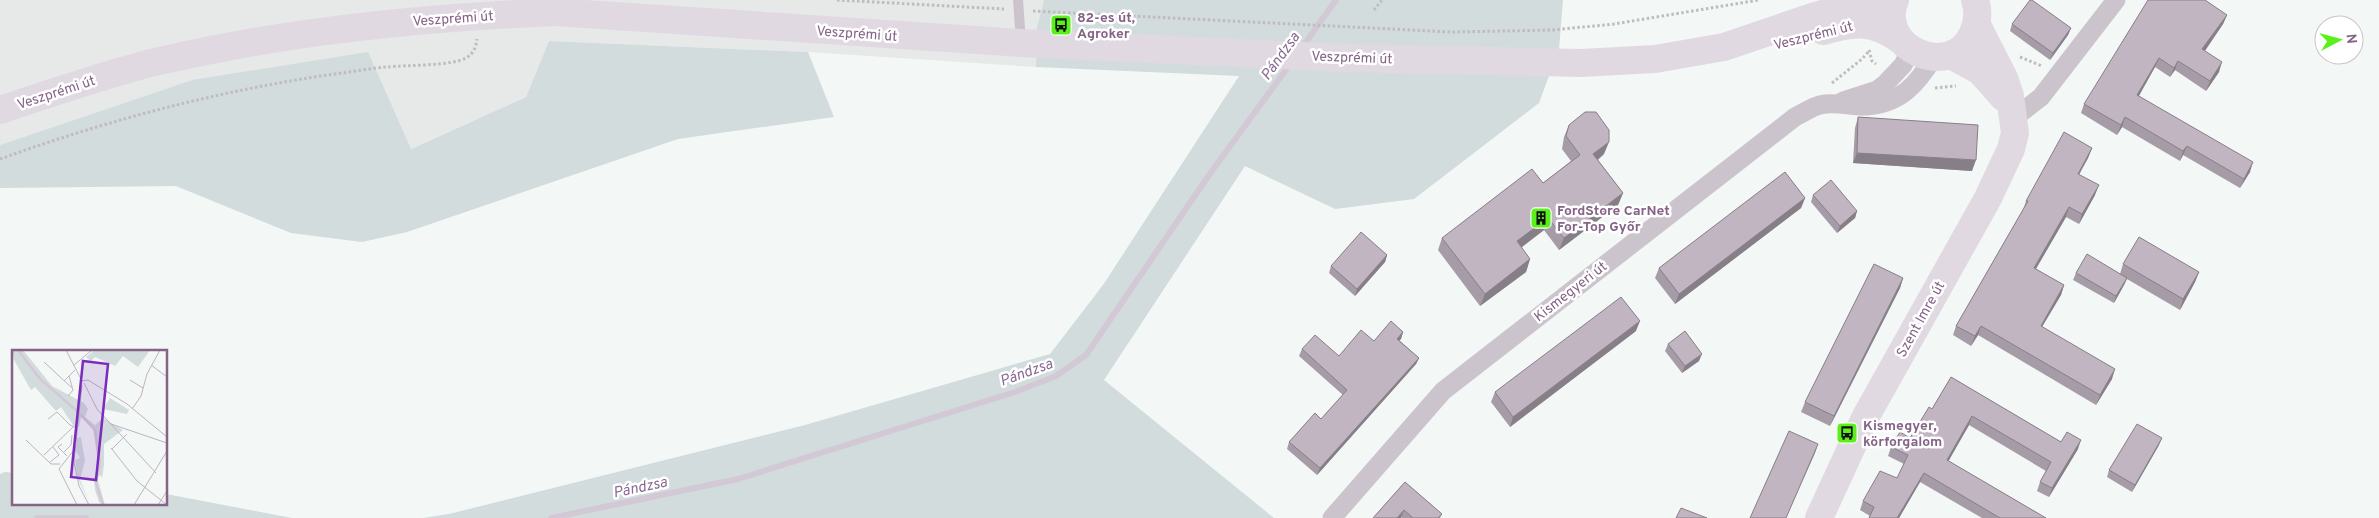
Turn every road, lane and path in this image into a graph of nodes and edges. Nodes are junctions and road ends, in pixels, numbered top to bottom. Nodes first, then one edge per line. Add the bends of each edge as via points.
1 (837, 0) edge
2 (1382, 0) edge
3 (1759, 0) edge
4 (1874, 0) edge
5 (1896, 0) edge
6 (2116, 0) edge
7 (1018, 5) edge
8 (555, 6) edge
9 (1374, 10) dead end
10 (1982, 10) edge
11 (481, 16) junction
12 (1902, 42) junction
13 (1021, 43) junction
14 (1724, 47) junction
15 (1869, 51) dead end
16 (1942, 56) junction
17 (1829, 104) junction
18 (0, 110) edge
19 (2014, 118) junction
20 (0, 159) edge
21 (1332, 518) edge
22 (1819, 518) edge

1 - 7 path
2 - 9 path
3 - 7 path via 1614,24 1553,30 1452,32
4 - 14 main road, Veszprémi út
5 - 12 main road via 1892,16
6 - 19 street via 2041,97
7 - 13 lane
8 - 11 main road, Veszprémi út
8 - 13 main road, Veszprémi út
10 - 16 main road via 1963,48
10 - 19 main road, Szent Imre út
11 - 18 main road, Veszprémi út via 308,32 226,47 154,62
11 - 20 path via 476,49 466,58 277,82 192,100 46,142
12 - 14 main road, Veszprémi út via 1887,30 1856,23 1754,49
12 - 16 main road, Veszprémi út via 1918,55
12 - 17 street, Kismegyeri út via 1907,57 1886,84 1877,90
13 - 14 main road, Veszprémi út via 1348,58 1581,63 1656,58
15 - 17 path via 1829,86
16 - 17 street, Kismegyeri út via 1901,97 1867,106
16 - 19 main road via 1980,70 2006,101
17 - 21 street, Kismegyeri út via 1795,117 1442,391
19 - 22 main road, Szent Imre út via 2015,133 2003,168 1864,418

